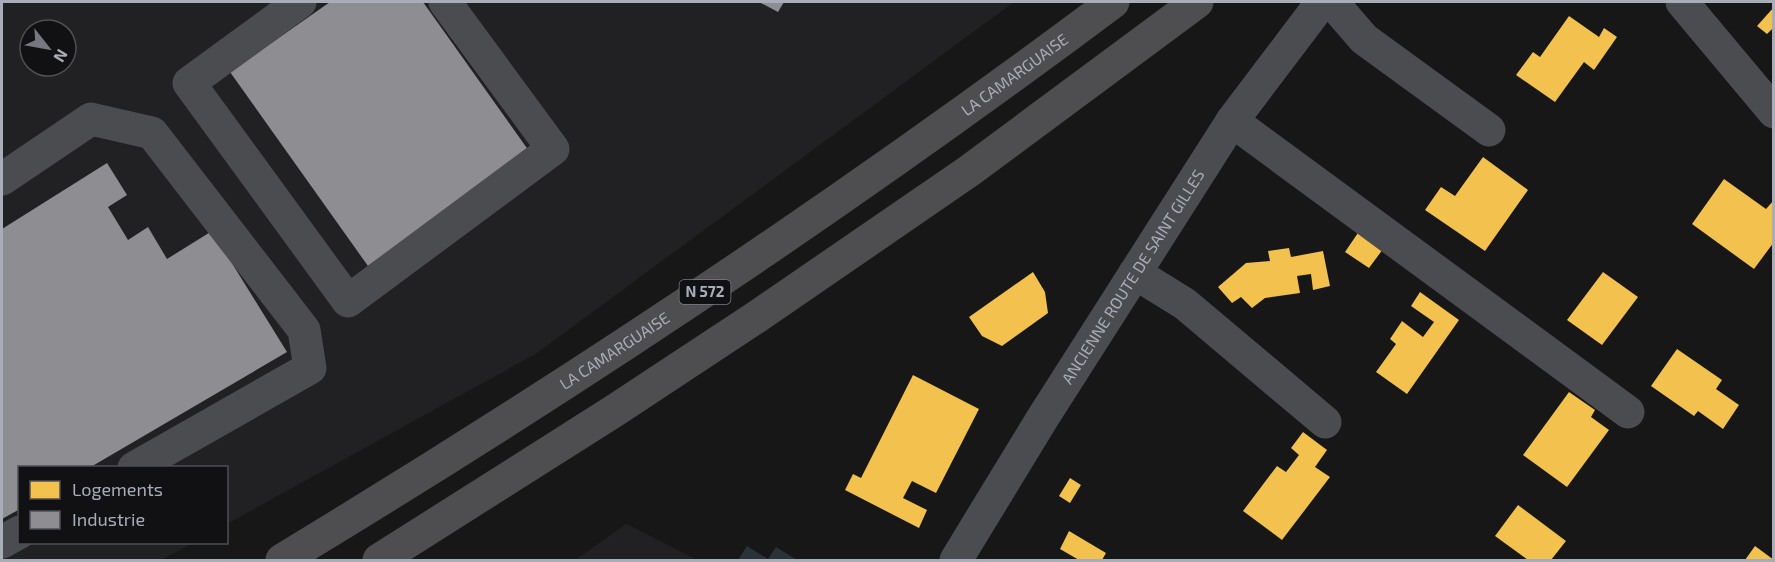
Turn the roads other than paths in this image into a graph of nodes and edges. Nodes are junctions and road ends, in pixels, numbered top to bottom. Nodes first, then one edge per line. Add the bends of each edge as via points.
1 (300, 2) edge
2 (445, 2) edge
3 (1113, 2) edge
4 (1197, 2) edge
5 (1322, 2) edge
6 (1332, 2) edge
7 (1682, 2) edge
8 (1773, 112) edge
9 (1232, 121) junction
10 (1489, 130) dead end
11 (2, 178) edge
12 (1135, 273) junction
13 (1628, 412) dead end
14 (1324, 422) dead end
15 (138, 466) edge
16 (18, 533) edge
17 (2, 542) edge
18 (282, 561) edge
19 (379, 561) edge
20 (956, 561) edge

1 - 2 street via 189,83 348,301 553,149
3 - 18 highway, LA CAMARGUAISE / N 572 via 946,126 600,362
4 - 19 highway via 969,171 758,316
5 - 9 street, ANCIENNE ROUTE DE SAINT GILLES
6 - 10 street via 1364,39
7 - 8 street
9 - 12 street, ANCIENNE ROUTE DE SAINT GILLES
9 - 13 street
11 - 15 street via 91,118 152,133 304,330 310,368
12 - 14 street via 1185,304
12 - 20 street, ANCIENNE ROUTE DE SAINT GILLES
16 - 17 street

